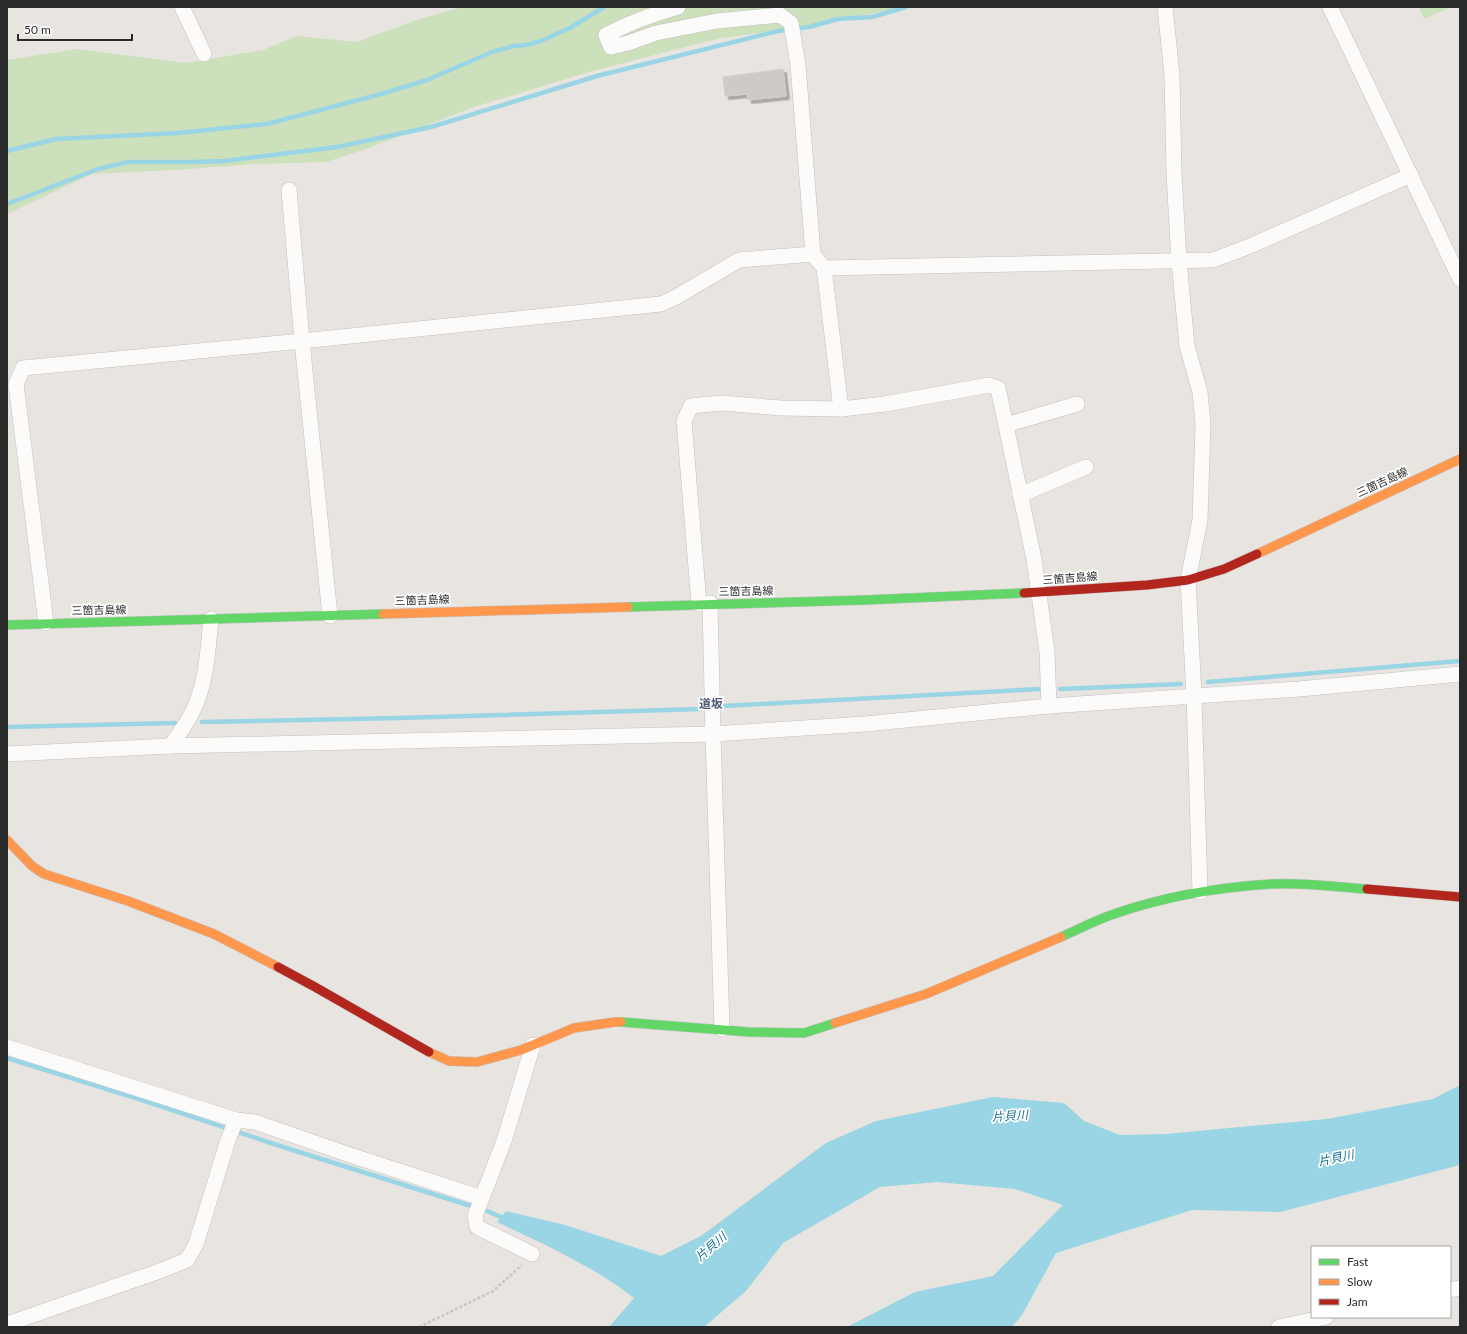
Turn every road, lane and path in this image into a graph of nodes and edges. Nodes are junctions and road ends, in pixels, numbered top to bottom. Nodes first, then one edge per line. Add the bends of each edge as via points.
1 (182, 7) edge
2 (678, 7) edge
3 (1166, 7) edge
4 (1330, 7) edge
5 (204, 54) dead end
6 (1410, 175) junction
7 (289, 190) dead end
8 (813, 254) junction
9 (1179, 262) junction
10 (824, 268) junction
11 (1460, 279) edge
12 (302, 341) junction
13 (1077, 404) dead end
14 (841, 409) junction
15 (1006, 426) junction
16 (1460, 459) edge
17 (1086, 467) dead end
18 (1020, 495) junction
19 (1188, 580) junction
20 (1039, 592) junction
21 (705, 604) junction
22 (330, 616) junction
23 (212, 619) junction
24 (46, 623) junction
25 (7, 625) edge
26 (1460, 674) edge
27 (1194, 696) junction
28 (1049, 706) junction
29 (713, 734) junction
30 (170, 746) junction
31 (7, 754) edge
32 (7, 840) edge
33 (1200, 892) junction
34 (1460, 897) edge
35 (722, 1029) junction
36 (533, 1044) junction
37 (7, 1047) edge
38 (236, 1121) junction
39 (482, 1199) junction
40 (532, 1254) joint
41 (1321, 1318) edge
42 (7, 1324) edge
43 (419, 1327) edge
44 (1279, 1327) edge

1 - 5 street
2 - 8 street via 654,14 606,36 611,47 656,32 717,21 780,15 791,23 798,65
3 - 9 street via 1172,75
4 - 6 street
6 - 9 street via 1213,260
6 - 11 street
7 - 12 street
8 - 10 street
8 - 12 street via 739,260 661,304
9 - 10 street
9 - 19 street via 1187,346 1200,392 1202,424 1200,520
10 - 14 street
12 - 22 street
12 - 24 street via 23,368 16,384
13 - 15 street
14 - 15 street via 885,404 989,385 998,388
14 - 21 street via 721,403 691,406 684,422
15 - 18 street
16 - 19 street, 三箇吉島線 via 1254,556
17 - 18 street
18 - 20 street
19 - 20 street, 三箇吉島線
19 - 27 street
20 - 21 street, 三箇吉島線
20 - 28 street via 1047,652
21 - 22 street, 三箇吉島線
21 - 29 street
22 - 23 street, 三箇吉島線
23 - 24 street, 三箇吉島線
23 - 30 street via 204,676 197,704 184,728
24 - 25 street, 三箇吉島線
26 - 27 street
27 - 28 street
27 - 33 street
28 - 29 street via 865,724
29 - 30 street
29 - 35 street
30 - 31 street
32 - 36 street via 32,866 44,874 128,901 214,934 315,987 420,1049 449,1061 477,1062
33 - 34 street via 1273,884
33 - 35 street via 1156,901 1114,914 926,994 804,1033
35 - 36 street via 615,1022 574,1028
36 - 39 street via 504,1141
37 - 38 street
38 - 39 street via 255,1122
38 - 42 street via 196,1244 186,1260
39 - 40 street via 475,1216 477,1227
40 - 43 path via 493,1291
41 - 44 street

